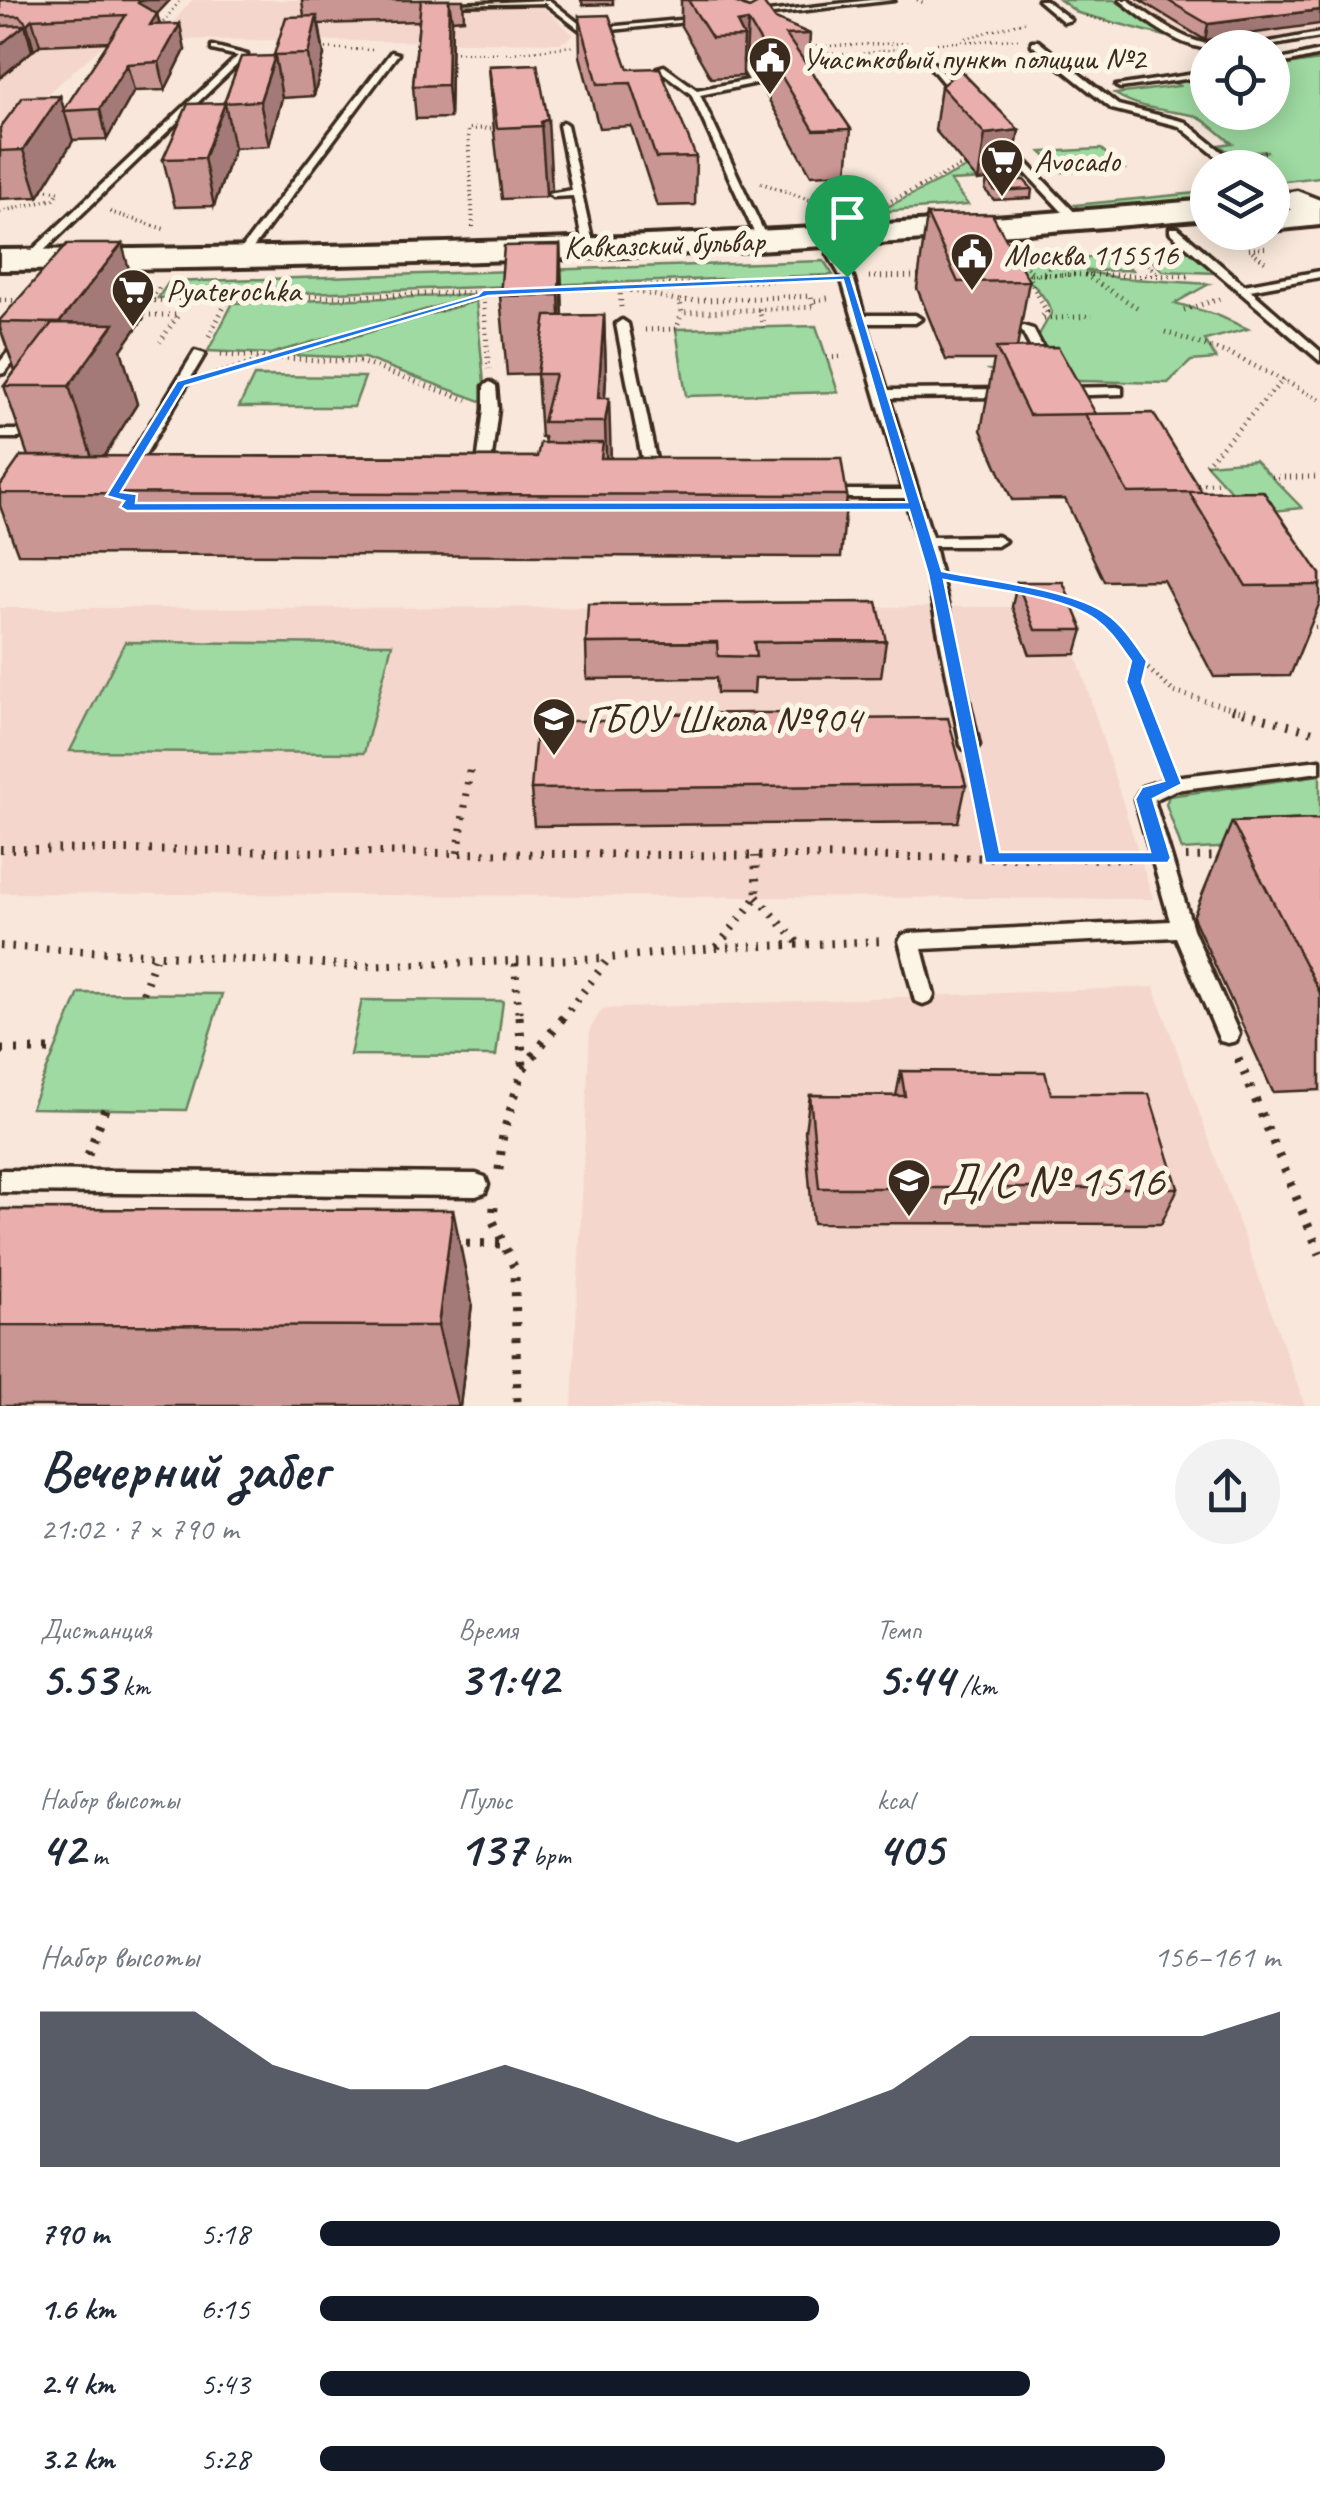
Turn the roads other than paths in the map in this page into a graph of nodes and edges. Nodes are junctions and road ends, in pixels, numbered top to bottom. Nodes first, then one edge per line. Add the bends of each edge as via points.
1 (546, 0) edge
2 (891, 0) edge
3 (1041, 0) edge
4 (1123, 0) edge
5 (425, 5) edge
6 (729, 17) edge
7 (710, 19) edge
8 (1066, 19) road end
9 (1320, 34) edge
10 (1035, 42) dead end
11 (215, 48) dead end
12 (1320, 53) edge
13 (394, 54) dead end
14 (923, 58) road end
15 (1290, 60) edge
16 (744, 63) edge
17 (662, 68) edge
18 (1190, 76) edge
19 (1120, 86) dead end
20 (695, 93) junction
21 (971, 109) edge
22 (563, 125) dead end
23 (995, 135) edge
24 (1215, 150) edge
25 (1022, 182) edge
26 (1038, 182) junction
27 (577, 193) junction
28 (553, 194) dead end
29 (1190, 212) edge
30 (1190, 229) edge
31 (1174, 230) junction
32 (1074, 235) junction
33 (763, 240) junction
34 (970, 246) junction
35 (588, 248) junction
36 (240, 258) junction
37 (836, 270) junction
38 (1320, 274) edge
39 (990, 275) edge
40 (6, 284) edge
41 (1244, 288) junction
42 (859, 319) junction
43 (915, 319) dead end
44 (34, 327) edge
45 (625, 327) road end
46 (1027, 328) dead end
47 (199, 354) road end
48 (1320, 356) edge
49 (1, 368) edge
50 (490, 386) road end
51 (1020, 392) edge
52 (1040, 392) edge
53 (1060, 392) junction
54 (1081, 392) junction
55 (1117, 392) dead end
56 (880, 394) junction
57 (1089, 406) edge
58 (0, 434) edge
59 (20, 434) edge
60 (118, 486) edge
61 (804, 494) edge
62 (911, 494) junction
63 (480, 495) edge
64 (641, 495) edge
65 (997, 541) dead end
66 (926, 542) junction
67 (970, 744) road end
68 (1320, 766) edge
69 (1183, 928) junction
70 (923, 995) dead end
71 (1228, 1034) road end
72 (0, 1181) edge
73 (476, 1185) dead end

1 - 5 lane
1 - 7 lane via 584,31
2 - 6 lane
3 - 8 lane
4 - 9 lane via 1201,46
10 - 24 lane via 1115,107 1182,124
11 - 40 lane via 243,55
12 - 15 lane
13 - 36 lane
14 - 21 lane
16 - 20 lane via 754,81
17 - 20 lane
18 - 19 lane
20 - 33 lane
22 - 27 lane
23 - 26 lane
25 - 26 lane
26 - 32 lane
27 - 28 lane
27 - 35 lane
29 - 32 street, Кавказский бульвар
30 - 31 street, Кавказский бульвар
31 - 34 street, Кавказский бульвар
31 - 41 lane
32 - 33 street, Кавказский бульвар
33 - 35 street, Кавказский бульвар
34 - 37 street, Кавказский бульвар
34 - 39 lane
35 - 36 street, Кавказский бульвар
36 - 40 street, Кавказский бульвар
37 - 40 street, Кавказский бульвар via 471,270 65,288
37 - 42 lane
38 - 41 lane
41 - 48 lane
42 - 43 lane
42 - 56 lane
44 - 49 lane
45 - 64 lane via 656,494
46 - 53 lane
47 - 60 lane
50 - 63 lane
51 - 56 lane
52 - 53 lane
53 - 54 lane
54 - 55 lane
54 - 57 lane
56 - 62 lane
58 - 59 lane
61 - 62 lane
62 - 66 lane
65 - 66 lane
66 - 67 lane
68 - 69 lane via 1148,792 1144,799
69 - 70 lane via 910,941
69 - 71 lane
72 - 73 lane

